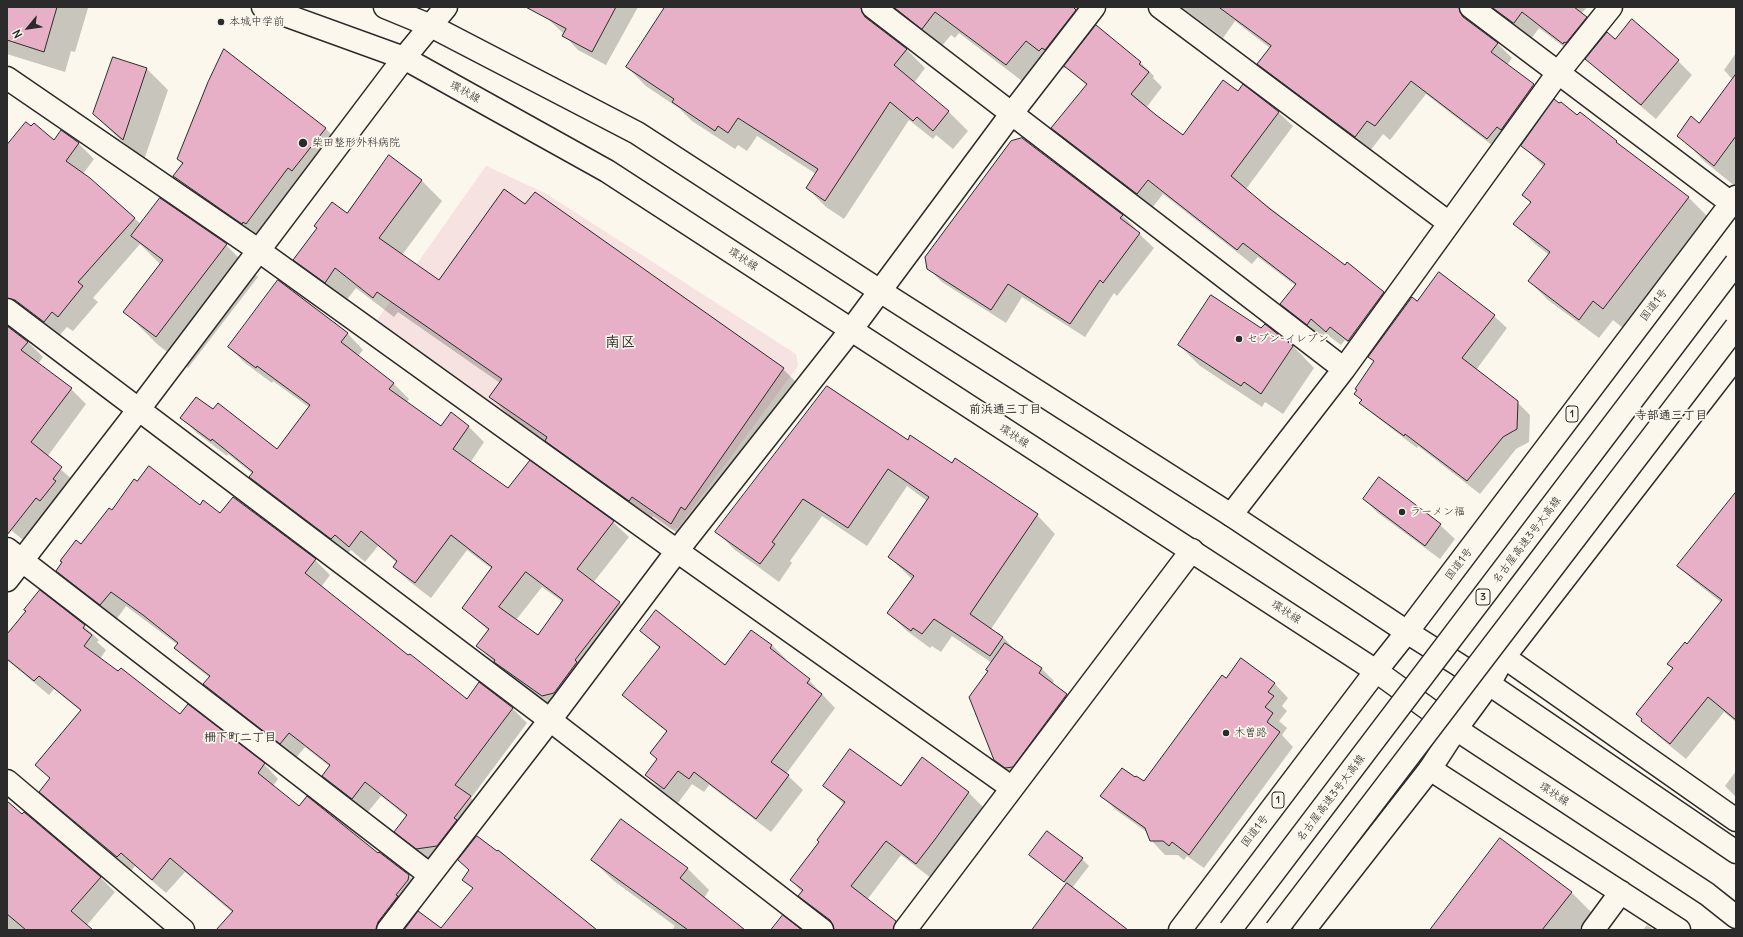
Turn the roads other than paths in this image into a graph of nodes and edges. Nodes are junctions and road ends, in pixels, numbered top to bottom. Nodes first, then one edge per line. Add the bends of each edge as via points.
1 (263, 7) edge
2 (385, 7) edge
3 (446, 7) edge
4 (872, 7) edge
5 (1094, 7) edge
6 (1160, 7) edge
7 (1471, 7) edge
8 (1611, 7) edge
9 (431, 26) junction
10 (404, 58) junction
11 (1558, 73) junction
12 (7, 78) edge
13 (1012, 113) junction
14 (1734, 200) edge
15 (1449, 223) junction
16 (258, 250) junction
17 (1736, 263) edge
18 (880, 291) junction
19 (7, 310) edge
20 (1736, 327) edge
21 (851, 330) junction
22 (1736, 357) edge
23 (1344, 369) junction
24 (139, 410) junction
25 (1231, 515) junction
26 (1192, 550) junction
27 (677, 551) junction
28 (14, 555) edge
29 (7, 580) edge
30 (1407, 632) junction
31 (1504, 657) junction
32 (1376, 671) junction
33 (1489, 684) junction
34 (550, 720) junction
35 (1456, 729) junction
36 (1430, 769) junction
37 (7, 781) edge
38 (1012, 788) junction
39 (1736, 820) edge
40 (1736, 852) edge
41 (430, 874) junction
42 (1621, 892) junction
43 (1736, 917) edge
44 (183, 930) edge
45 (388, 930) edge
46 (822, 930) edge
47 (905, 930) edge
48 (1180, 930) edge
49 (1230, 930) edge
50 (1276, 930) edge
51 (1304, 930) edge
52 (1593, 930) edge
53 (1679, 930) edge

1 - 10 main road, 環状線
2 - 9 main road
3 - 9 main road
4 - 13 main road
5 - 13 main road
6 - 15 main road
7 - 11 main road
8 - 11 main road
9 - 10 main road
9 - 18 main road via 637,132
10 - 16 main road
10 - 21 main road, 環状線 via 607,171
11 - 14 main road
11 - 15 main road
12 - 16 main road
13 - 18 main road
13 - 23 main road
14 - 30 main road, 国道1号 / 1
15 - 23 main road
16 - 24 main road
16 - 27 main road
17 - 49 main road, 名古屋高速3号大高線 / 3, bridge
18 - 21 main road
18 - 25 main road
19 - 24 main road
20 - 50 main road, bridge
21 - 26 main road, 環状線
21 - 27 main road
22 - 31 main road
23 - 25 main road
24 - 28 main road
24 - 34 main road
25 - 30 main road
26 - 32 main road, 環状線
26 - 38 main road
27 - 34 main road
27 - 38 main road
28 - 29 main road
28 - 41 main road
30 - 32 main road, 国道1号 / 1
30 - 33 main road
31 - 33 main road
31 - 39 main road
32 - 35 main road, 環状線
32 - 48 main road, 国道1号 / 1
33 - 35 main road
33 - 40 main road
34 - 41 main road
34 - 46 main road
35 - 36 main road
35 - 43 main road, 環状線 via 1707,894
36 - 42 main road
36 - 51 main road
37 - 44 main road
38 - 47 main road
41 - 45 main road
42 - 52 main road
42 - 53 main road

